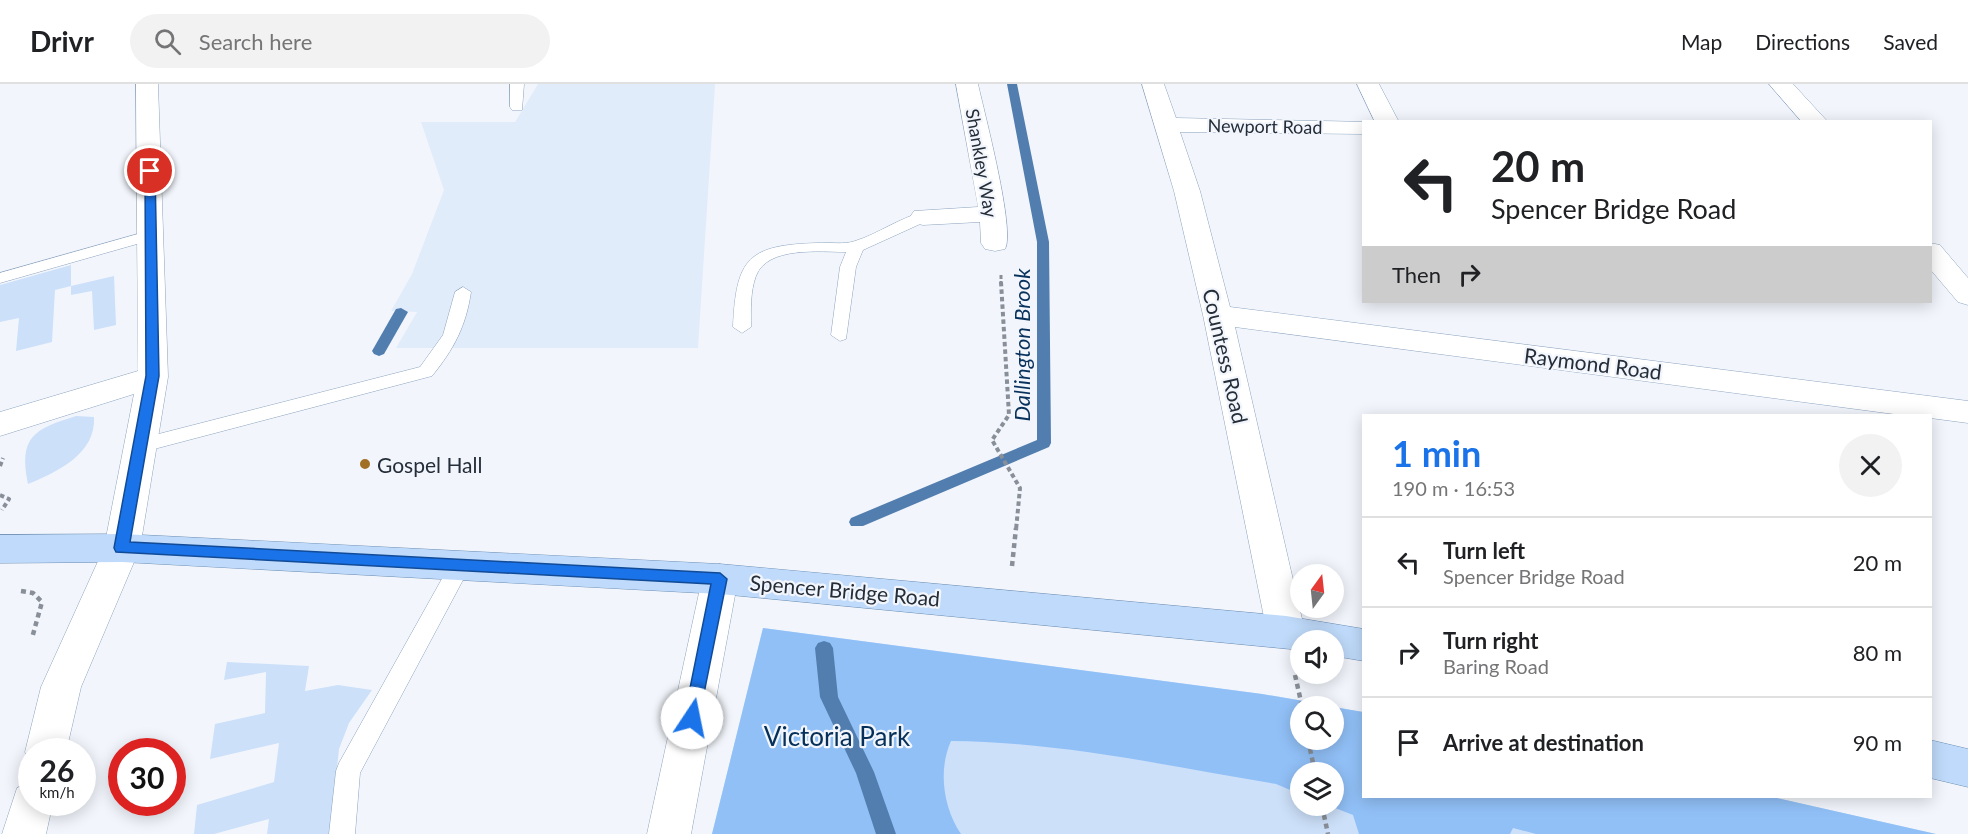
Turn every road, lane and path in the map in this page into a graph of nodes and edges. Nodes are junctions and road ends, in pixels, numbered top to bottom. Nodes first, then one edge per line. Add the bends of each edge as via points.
1 (147, 84) edge
2 (517, 84) edge
3 (967, 84) edge
4 (1153, 84) edge
5 (1368, 84) edge
6 (1780, 84) edge
7 (517, 107) dead end
8 (1386, 120) edge
9 (1814, 120) edge
10 (1166, 125) junction
11 (1362, 127) edge
12 (993, 214) junction
13 (923, 217) joint
14 (152, 236) junction
15 (995, 243) joint
16 (856, 246) junction
17 (1932, 253) edge
18 (0, 278) edge
19 (462, 292) dead end
20 (1968, 297) edge
21 (1218, 315) junction
22 (742, 327) dead end
23 (840, 335) dead end
24 (153, 376) junction
25 (1968, 412) edge
26 (0, 424) edge
27 (140, 446) junction
28 (0, 495) edge
29 (0, 513) edge
30 (122, 548) junction
31 (0, 549) edge
32 (460, 565) junction
33 (720, 579) junction
34 (33, 593) dead end
35 (1008, 606) junction
36 (1286, 632) junction
37 (31, 644) dead end
38 (1362, 645) edge
39 (48, 738) edge
40 (1932, 759) edge
41 (1968, 768) edge
42 (28, 816) edge
43 (1324, 816) edge
44 (24, 834) edge
45 (342, 834) edge
46 (669, 834) edge
47 (1328, 834) edge

1 - 14 street
2 - 7 lane
3 - 12 street, Shankley Way
4 - 10 street, Countess Road
5 - 8 street
6 - 9 street
10 - 11 street, Newport Road
10 - 21 street, Countess Road
12 - 13 street
12 - 15 street, Shankley Way
13 - 16 lane
14 - 18 lane
14 - 24 street
15 - 35 path via 1000,250 1009,415 992,440 1020,488
16 - 22 lane via 783,251 757,260 744,292
16 - 23 lane via 848,267
17 - 20 street
19 - 27 lane via 458,326 426,372
21 - 25 street, Raymond Road
21 - 36 street, Countess Road
24 - 26 street
24 - 27 street
27 - 30 street
28 - 29 path via 9,499
30 - 31 main road, Spencer Bridge Road
30 - 32 main road, Spencer Bridge Road
30 - 39 street via 61,687
32 - 33 main road, Spencer Bridge Road
32 - 45 lane via 348,771
33 - 35 main road, Spencer Bridge Road
33 - 46 street
34 - 37 path via 42,602
35 - 36 main road, Spencer Bridge Road
36 - 38 main road, Spencer Bridge Road
40 - 41 main road
42 - 44 street
43 - 47 path

